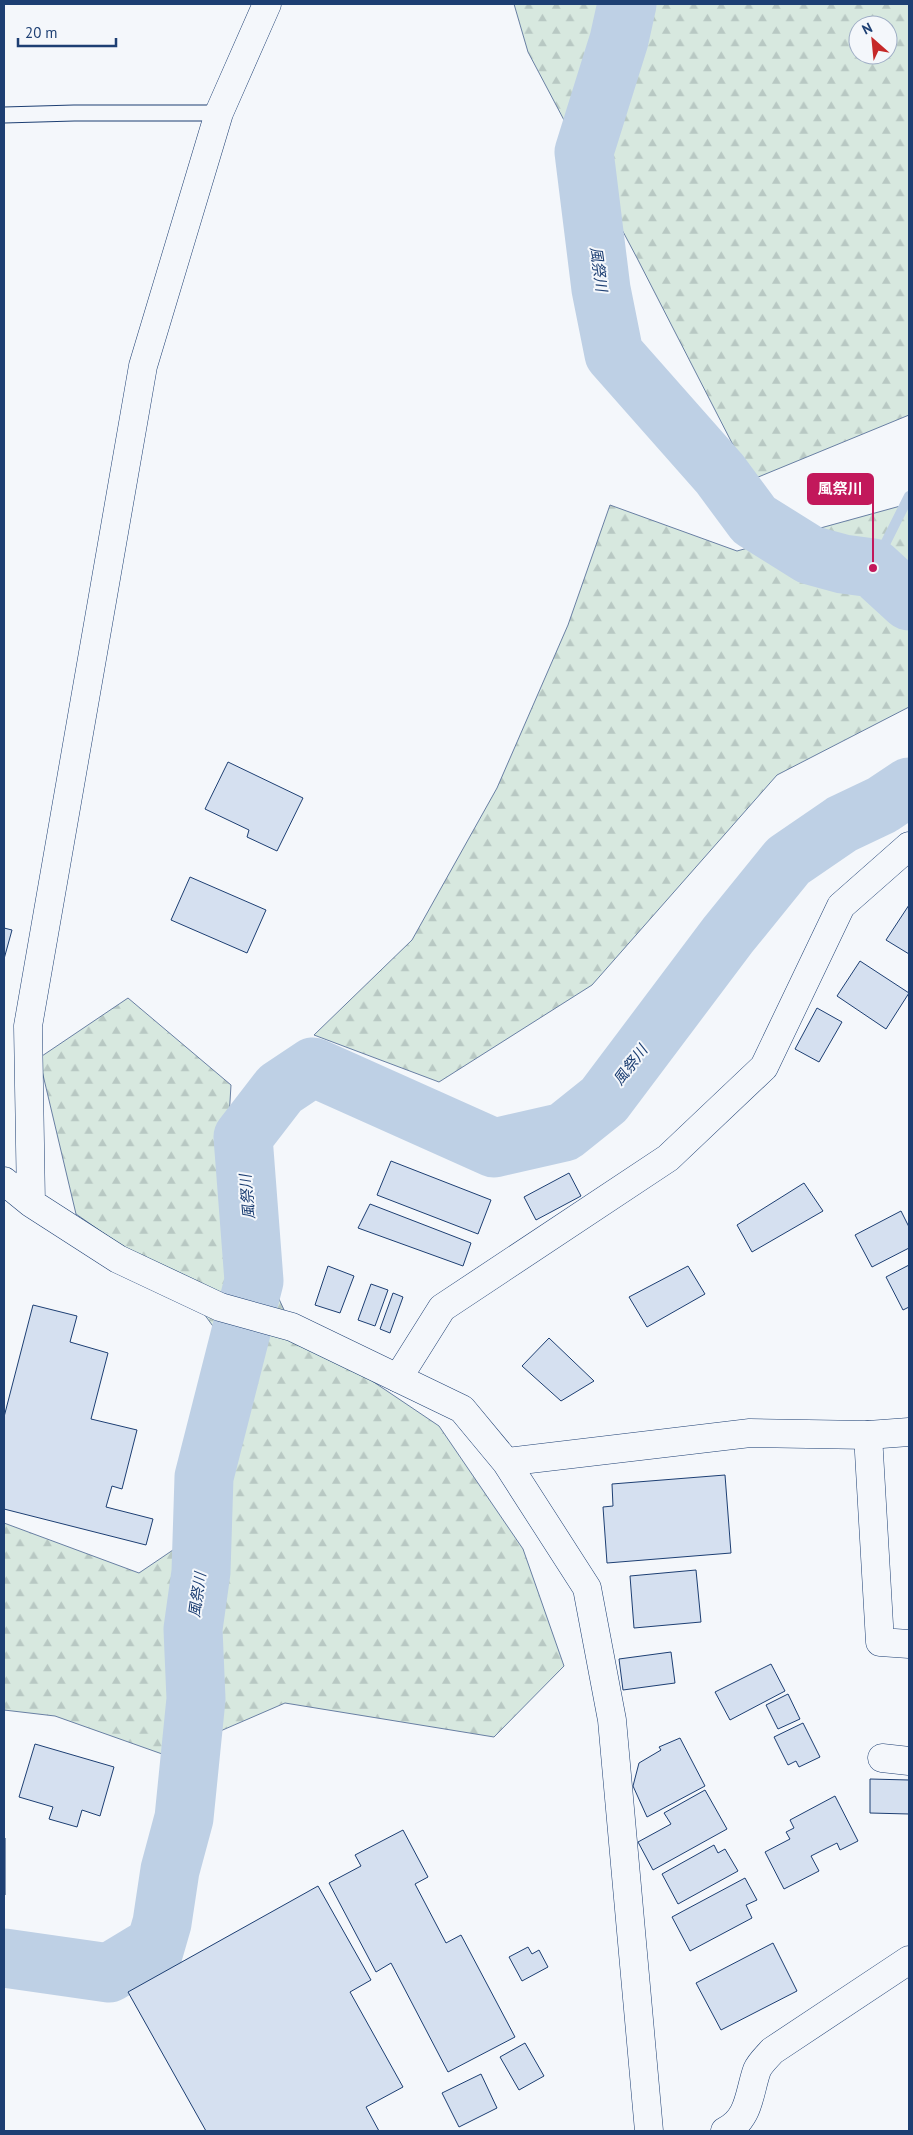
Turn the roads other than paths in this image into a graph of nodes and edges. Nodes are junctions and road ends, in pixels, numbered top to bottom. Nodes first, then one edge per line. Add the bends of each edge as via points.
1 (267, 4) edge
2 (219, 113) junction
3 (4, 115) edge
4 (909, 846) edge
5 (4, 1181) edge
6 (32, 1203) junction
7 (398, 1378) junction
8 (909, 1432) edge
9 (868, 1435) junction
10 (506, 1462) junction
11 (909, 1644) edge
12 (882, 1758) dead end
13 (909, 1761) edge
14 (909, 1960) edge
15 (649, 2131) edge
16 (725, 2131) edge

1 - 2 street
2 - 3 lane
2 - 6 street via 143,366 29,1016
4 - 7 street via 841,906 764,1067 668,1158 442,1308
5 - 6 street
6 - 7 street via 118,1259 220,1307 292,1327
7 - 10 street via 462,1409
8 - 9 street
9 - 10 street via 750,1433
9 - 11 street via 880,1642
10 - 15 street via 587,1588 612,1720
12 - 13 street
14 - 16 street via 772,2051 758,2068 750,2104

